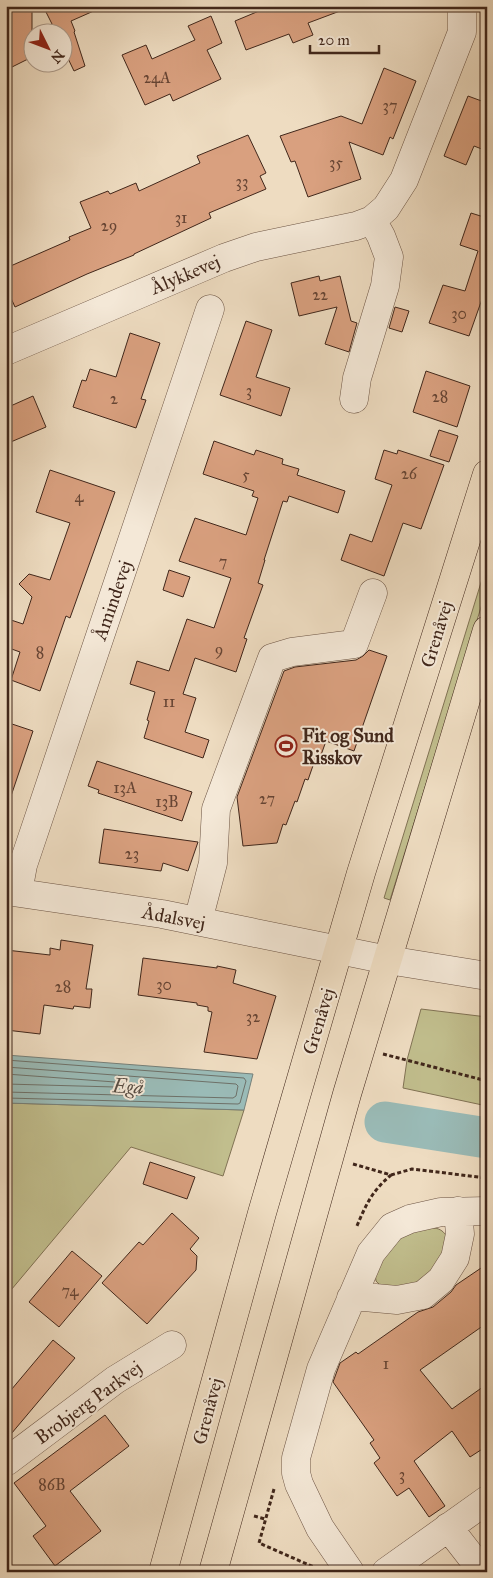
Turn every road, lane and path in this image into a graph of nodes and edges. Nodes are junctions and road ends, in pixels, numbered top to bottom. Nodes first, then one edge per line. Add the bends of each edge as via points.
1 (462, 10) dead end
2 (372, 220) junction
3 (210, 309) dead end
4 (6, 351) edge
5 (354, 399) dead end
6 (487, 474) edge
7 (373, 594) dead end
8 (487, 630) edge
9 (12, 892) edge
10 (198, 922) junction
11 (340, 950) junction
12 (388, 960) junction
13 (487, 976) edge
14 (361, 1048) junction
15 (487, 1081) edge
16 (391, 1175) dead end
17 (487, 1178) edge
18 (458, 1211) junction
19 (487, 1211) edge
20 (351, 1298) junction
21 (172, 1345) dead end
22 (6, 1462) edge
23 (487, 1500) edge
24 (448, 1527) junction
25 (163, 1572) edge
26 (213, 1572) edge
27 (350, 1572) edge
28 (386, 1572) edge
29 (483, 1572) edge

1 - 2 street, Ålykkevej via 462,32 404,180 386,208
2 - 4 street, Ålykkevej via 256,247 224,258
2 - 5 street via 389,257 385,286 357,378
3 - 9 street, Åmindevej
6 - 11 main road, Grenåvej
7 - 10 street via 354,644 292,652 272,658 216,809 213,863
8 - 12 main road
9 - 10 street, Ådalsvej
10 - 11 street, Ådalsvej
11 - 12 street, Ådalsvej
11 - 25 main road, Grenåvej via 288,1120
12 - 13 street, Ådalsvej
12 - 14 main road
14 - 15 path
14 - 26 main road
16 - 17 path via 412,1169
18 - 19 street
18 - 20 street via 425,1215 392,1227 372,1253
18 - 20 street via 460,1234 455,1258 442,1280 423,1296 397,1300
20 - 27 street via 320,1369 296,1458 299,1484 320,1528
21 - 22 street, Brobjerg Parkvej via 114,1380
23 - 24 street
24 - 28 street
24 - 29 street

